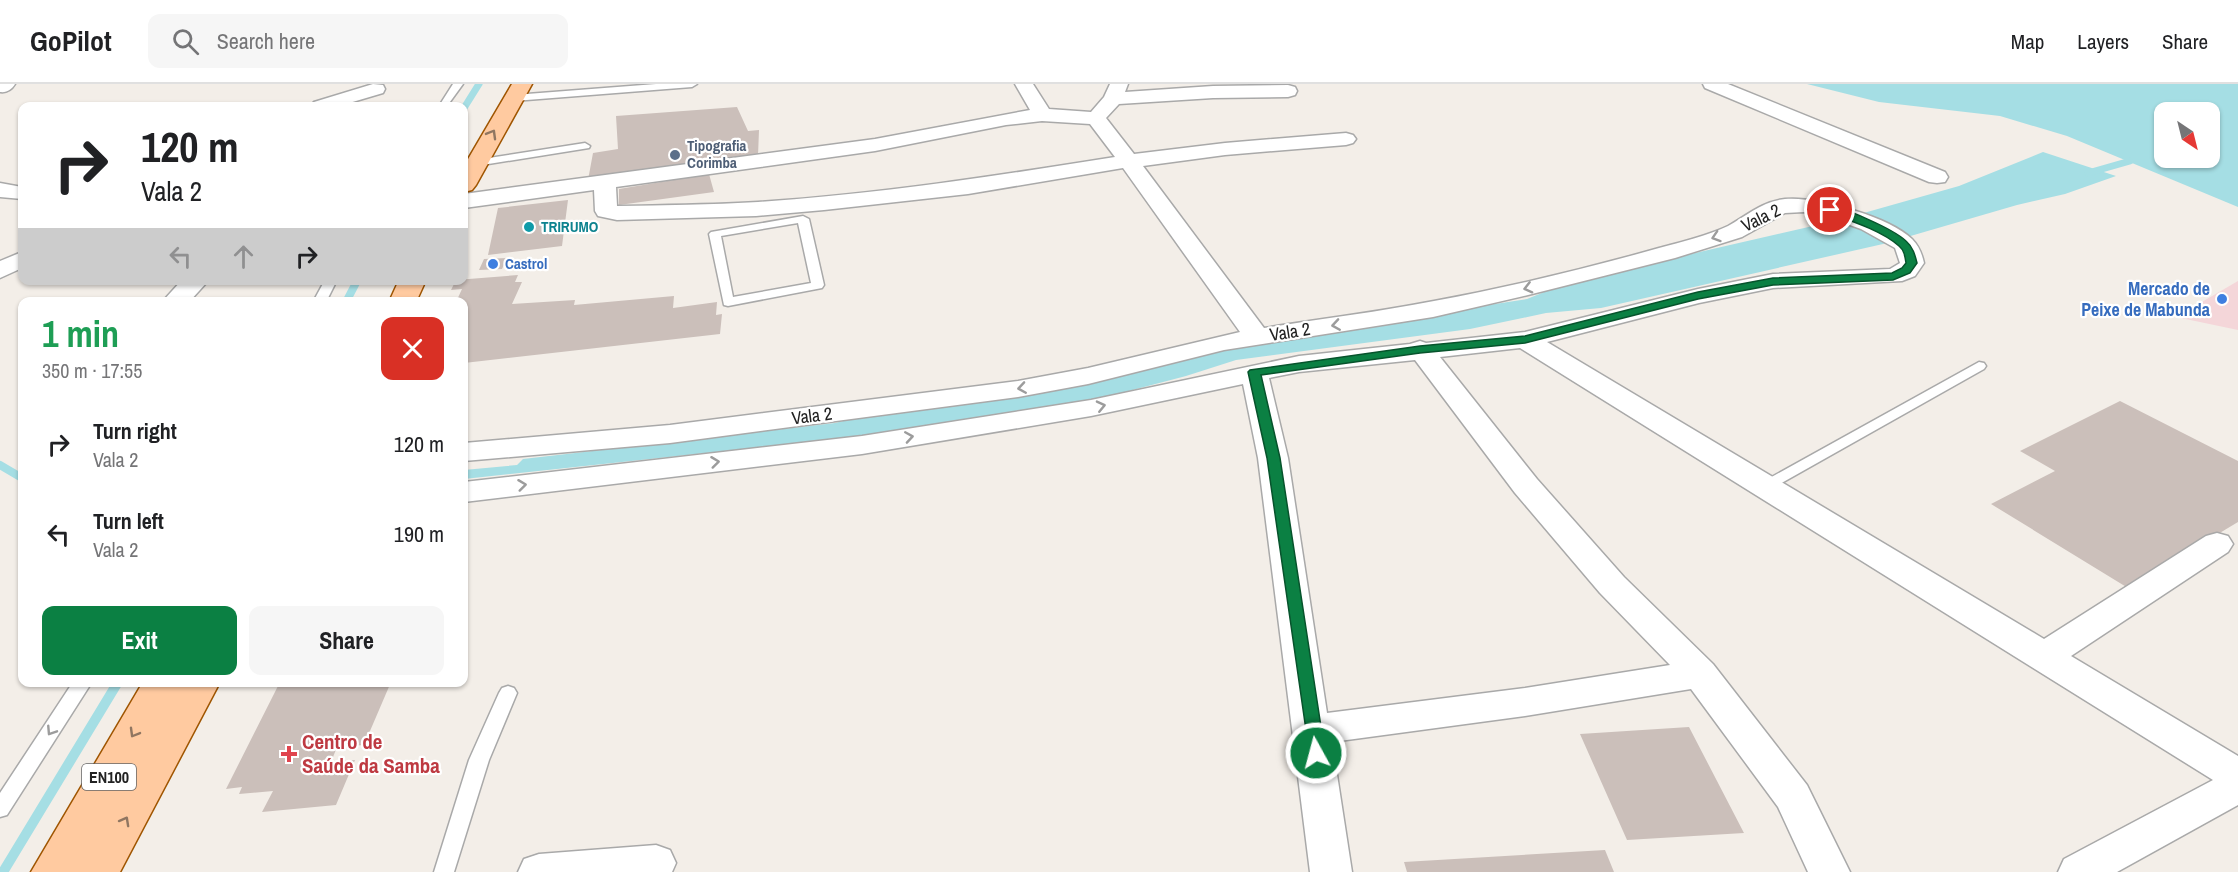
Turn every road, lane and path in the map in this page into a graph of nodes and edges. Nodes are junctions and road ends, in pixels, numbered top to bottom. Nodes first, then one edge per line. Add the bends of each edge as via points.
1 (458, 84) edge
2 (692, 84) edge
3 (1024, 84) edge
4 (1712, 84) edge
5 (512, 88) edge
6 (1288, 91) dead end
7 (1116, 92) edge
8 (375, 93) edge
9 (338, 102) edge
10 (446, 102) edge
11 (1042, 115) junction
12 (1096, 118) junction
13 (1346, 139) dead end
14 (585, 146) dead end
15 (470, 156) edge
16 (1130, 161) junction
17 (1937, 177) dead end
18 (605, 182) junction
19 (0, 190) edge
20 (18, 192) edge
21 (468, 200) edge
22 (771, 216) junction
23 (18, 261) edge
24 (0, 271) edge
25 (192, 285) edge
26 (179, 297) edge
27 (1257, 337) junction
28 (1525, 340) junction
29 (1420, 349) junction
30 (1979, 366) dead end
31 (1254, 372) junction
32 (468, 452) edge
33 (1764, 487) junction
34 (468, 492) edge
35 (2217, 544) dead end
36 (2046, 655) junction
37 (1700, 674) junction
38 (80, 687) edge
39 (161, 687) edge
40 (198, 687) edge
41 (508, 693) dead end
42 (1313, 730) junction
43 (2238, 776) edge
44 (2238, 786) edge
45 (0, 809) edge
46 (656, 863) dead end
47 (54, 872) edge
48 (96, 872) edge
49 (444, 872) edge
50 (539, 872) edge
51 (1331, 872) edge
52 (1829, 872) edge
53 (2079, 872) edge

1 - 10 lane
2 - 5 lane
3 - 11 street
4 - 17 street
5 - 15 main road
6 - 7 street
7 - 12 street
8 - 9 street
11 - 12 street
11 - 18 street via 875,145
12 - 16 street
13 - 16 street
14 - 15 lane
16 - 22 street
16 - 27 street
18 - 21 street
18 - 22 street via 606,211
19 - 20 street
22 - 22 lane via 803,219 818,285 728,302 715,234
23 - 24 street
25 - 26 street
28 -> 27 street, Vala 2 via 1773,281 1893,276 1906,271 1912,263 1910,253 1903,243 1886,233 1830,210 1782,206 1723,235 1528,288 1433,309
27 -> 32 street, Vala 2 via 1018,389 670,434
28 - 29 street, Vala 2
28 - 33 street
29 - 31 street, Vala 2
29 - 37 street via 1526,486 1611,585
30 - 33 lane
34 -> 31 street, Vala 2 via 862,445 1091,408
31 - 42 street via 1273,458
33 - 36 street
35 - 36 street
36 - 43 street
37 - 42 street
37 - 52 street via 1792,796
38 -> 45 lane
39 -> 47 main road, EN100
48 -> 40 main road, EN100
41 - 49 lane via 478,760
42 - 51 street
44 - 53 street
46 - 50 street

